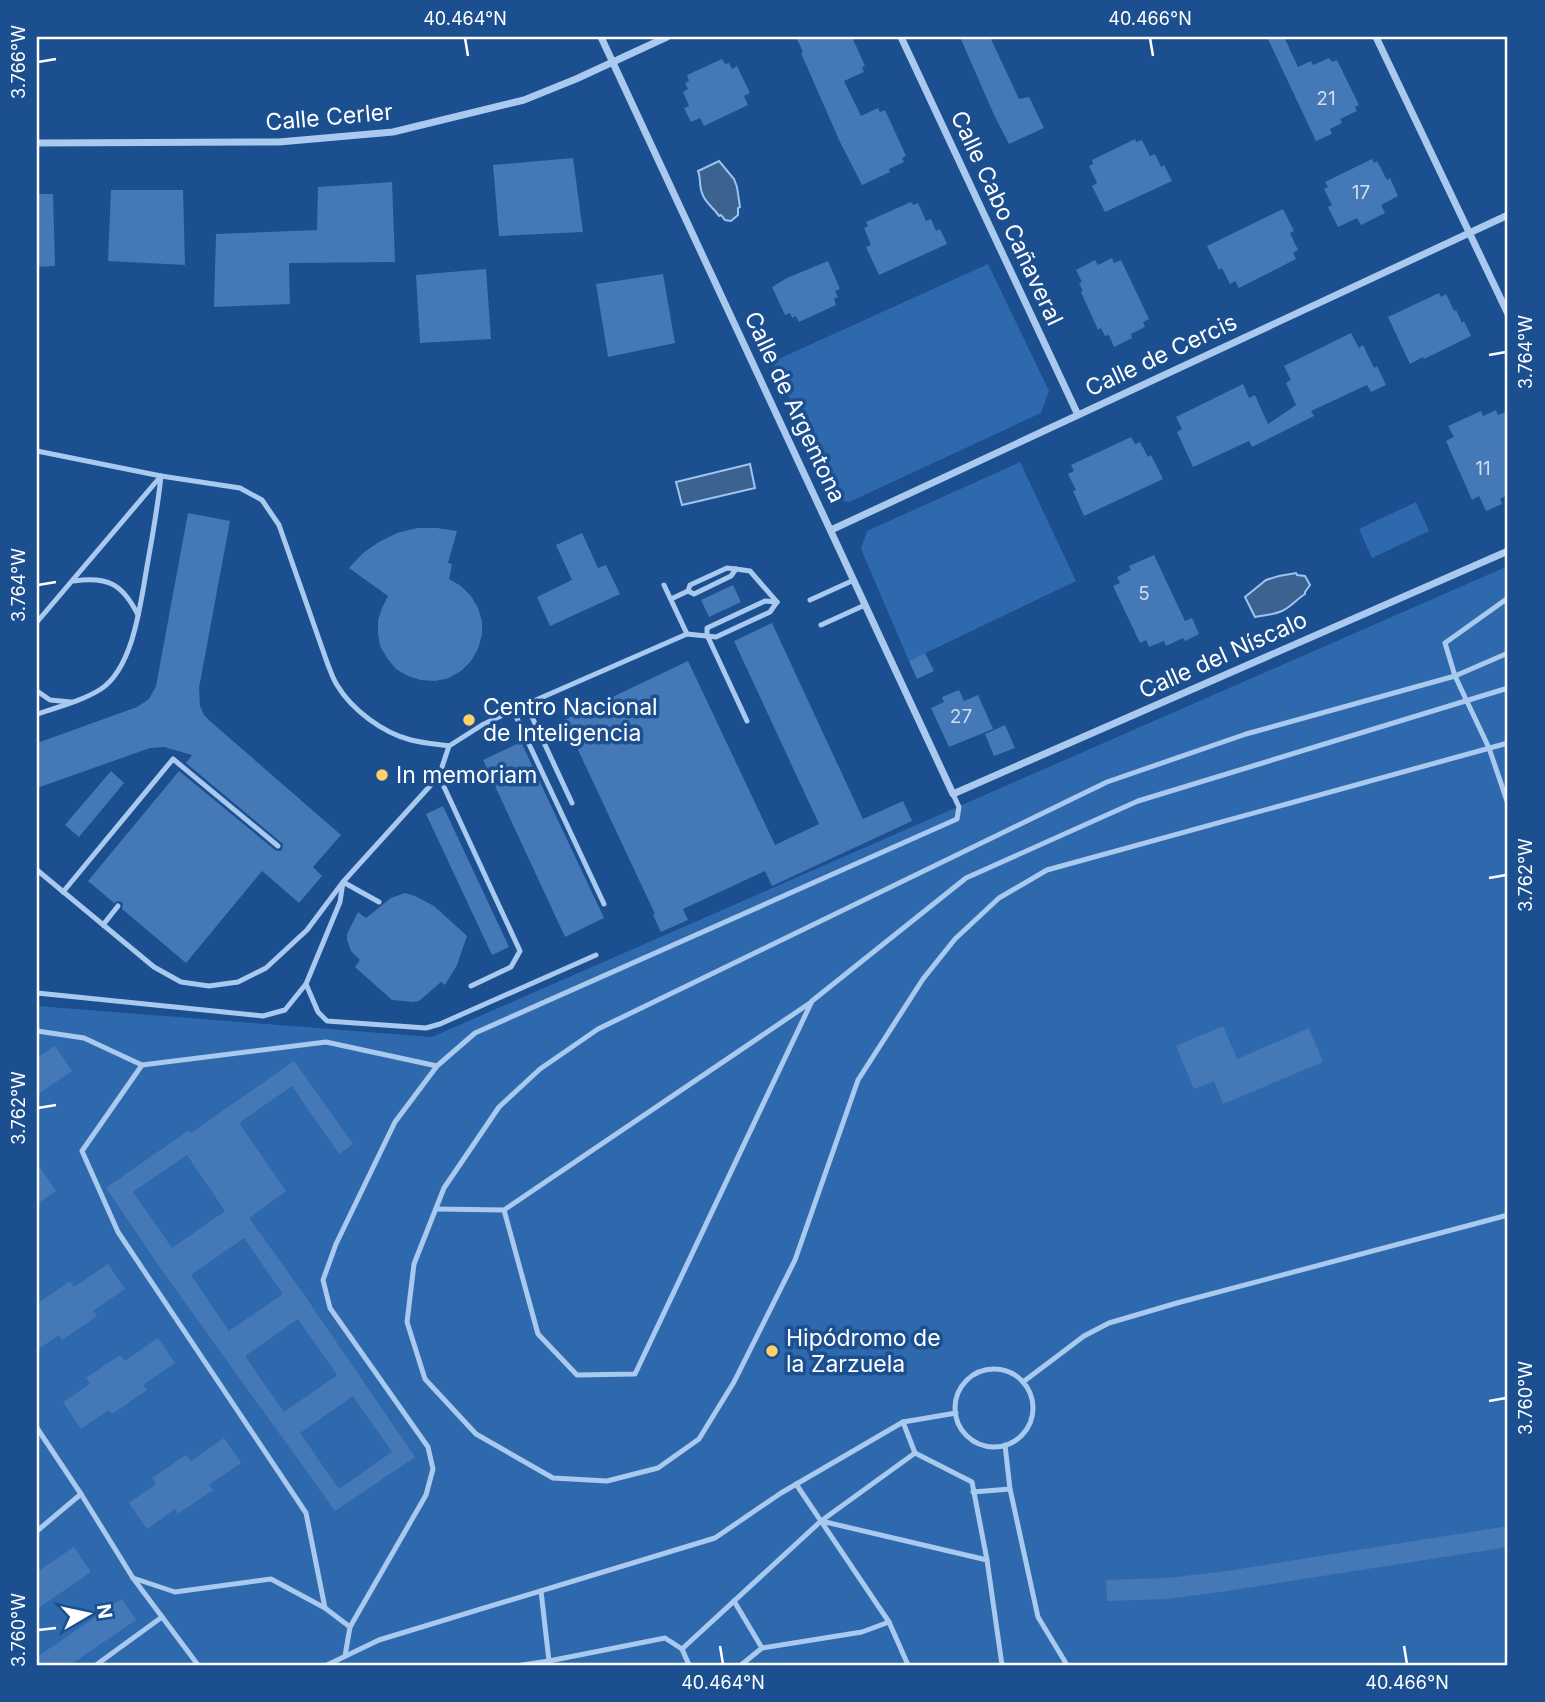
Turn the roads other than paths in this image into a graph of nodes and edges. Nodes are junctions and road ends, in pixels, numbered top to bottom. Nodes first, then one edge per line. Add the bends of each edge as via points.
1 (601, 37) edge
2 (667, 37) edge
3 (901, 37) edge
4 (1376, 37) edge
5 (612, 62) junction
6 (37, 143) edge
7 (1508, 215) edge
8 (1470, 233) junction
9 (1508, 314) edge
10 (1078, 415) junction
11 (37, 451) edge
12 (162, 476) junction
13 (831, 530) junction
14 (1508, 551) edge
15 (853, 580) junction
16 (73, 581) junction
17 (664, 585) dead end
18 (1508, 598) edge
19 (671, 599) junction
20 (810, 600) dead end
21 (777, 602) junction
22 (865, 605) junction
23 (138, 615) junction
24 (37, 622) edge
25 (821, 625) dead end
26 (687, 634) junction
27 (706, 635) junction
28 (1508, 653) edge
29 (1455, 676) junction
30 (1508, 688) edge
31 (37, 691) edge
32 (1466, 701) junction
33 (74, 702) junction
34 (526, 704) junction
35 (513, 710) junction
36 (37, 714) edge
37 (747, 721) dead end
38 (1508, 743) edge
39 (449, 746) junction
40 (1489, 748) junction
41 (439, 776) junction
42 (953, 794) junction
43 (572, 803) dead end
44 (1508, 804) edge
45 (278, 846) dead end
46 (37, 870) edge
47 (344, 882) junction
48 (63, 892) junction
49 (379, 902) dead end
50 (604, 904) dead end
51 (118, 906) dead end
52 (103, 925) junction
53 (596, 955) dead end
54 (306, 984) junction
55 (471, 986) dead end
56 (37, 993) edge
57 (812, 1001) junction
58 (37, 1031) edge
59 (142, 1065) junction
60 (437, 1066) junction
61 (436, 1209) junction
62 (504, 1210) junction
63 (1508, 1216) edge
64 (1023, 1382) junction
65 (956, 1413) junction
66 (903, 1422) junction
67 (37, 1427) edge
68 (1005, 1445) junction
69 (915, 1453) junction
70 (796, 1484) junction
71 (1010, 1489) junction
72 (973, 1492) junction
73 (81, 1494) junction
74 (821, 1521) junction
75 (37, 1531) edge
76 (987, 1560) junction
77 (133, 1578) junction
78 (541, 1591) junction
79 (734, 1601) junction
80 (325, 1608) junction
81 (162, 1617) junction
82 (889, 1622) junction
83 (350, 1627) junction
84 (762, 1648) junction
85 (682, 1649) junction
86 (345, 1656) junction
87 (549, 1663) edge
88 (96, 1665) edge
89 (198, 1665) edge
90 (327, 1665) edge
91 (522, 1665) edge
92 (689, 1665) edge
93 (741, 1665) edge
94 (908, 1665) edge
95 (1002, 1665) edge
96 (1067, 1665) edge

1 - 5 street, Calle de Argentona
2 - 5 street, Calle Cerler
3 - 10 street, Calle Cabo Cañaveral
4 - 8 street
5 - 6 street, Calle Cerler via 524,100 393,132 279,142
5 - 13 street, Calle de Argentona
7 - 8 street, Calle de Cercis
8 - 9 street
8 - 10 street, Calle de Cercis
10 - 13 street, Calle de Cercis
11 - 12 lane
12 - 16 lane
12 - 23 lane
12 - 39 lane via 240,488 262,500 279,525 337,685 358,710 387,730
13 - 15 street, Calle de Argentona
14 - 42 street, Calle del Níscalo
15 - 20 lane
15 - 22 street, Calle de Argentona
16 - 23 lane via 93,578 113,584 129,597
16 - 24 lane
17 - 19 lane
18 - 29 lane via 1446,643
19 - 21 lane via 688,591 694,594 736,569 750,571
19 - 26 lane
21 - 27 lane via 770,612 716,637
21 - 27 lane via 765,601 706,628
22 - 25 lane
22 - 42 street, Calle de Argentona
23 - 33 lane via 118,673 103,688
26 - 27 lane
26 - 34 lane
27 - 37 lane
28 - 29 lane
29 - 32 lane
29 - 61 lane via 1246,734 1107,782 598,1029 540,1069 499,1107 444,1188
30 - 32 lane
31 - 33 lane via 50,700
32 - 40 lane
32 - 57 lane via 1138,801 966,877
33 - 36 lane
34 - 35 lane
34 - 43 lane
35 - 39 lane
35 - 50 lane
38 - 40 lane
39 - 41 lane
40 - 44 lane
40 - 61 lane via 1047,870 999,898 955,939 923,979 858,1080 795,1260 734,1382 699,1439 658,1468 607,1481 553,1478 477,1434 425,1379 407,1322 414,1264
41 - 47 lane
41 - 55 lane via 520,951 511,967
42 - 60 lane via 959,807 957,819 475,1033
45 - 48 lane via 173,759
46 - 48 lane
47 - 49 lane
47 - 52 lane via 307,930 267,968 238,982 209,986 181,982 154,967
47 - 54 lane
48 - 52 lane
51 - 52 lane
53 - 54 lane via 426,1028 327,1021
54 - 56 lane via 285,1010 263,1016
57 - 62 lane
57 - 62 lane via 635,1374 577,1375 538,1334
58 - 59 lane via 84,1038
59 - 60 lane via 326,1042
59 - 80 lane via 82,1151 118,1232 306,1513
60 - 83 lane via 396,1122 323,1280 330,1308 428,1447 433,1469 426,1495
61 - 62 lane
63 - 64 lane via 1109,1323
64 - 65 lane via 999,1369 978,1373 962,1386
64 - 68 lane via 1033,1405 1032,1419 1016,1440
65 - 66 lane
65 - 68 lane via 968,1436 992,1447
66 - 69 lane
66 - 70 lane
67 - 73 lane
68 - 71 lane
69 - 72 lane via 972,1482
69 - 74 lane
70 - 74 lane
70 - 78 lane via 715,1538
71 - 72 lane
71 - 96 lane via 1038,1617
72 - 76 lane
73 - 75 lane
73 - 77 lane
74 - 76 lane
74 - 79 lane
74 - 82 lane
76 - 95 lane
77 - 80 lane via 175,1592 271,1579
77 - 81 lane
78 - 86 lane via 379,1640
78 - 87 lane
79 - 84 lane
79 - 85 lane
80 - 83 lane
81 - 88 lane
81 - 89 lane
82 - 84 lane via 862,1632
82 - 94 lane
83 - 86 lane
84 - 93 lane
85 - 87 lane via 664,1638
85 - 92 lane
86 - 90 lane
87 - 91 lane

